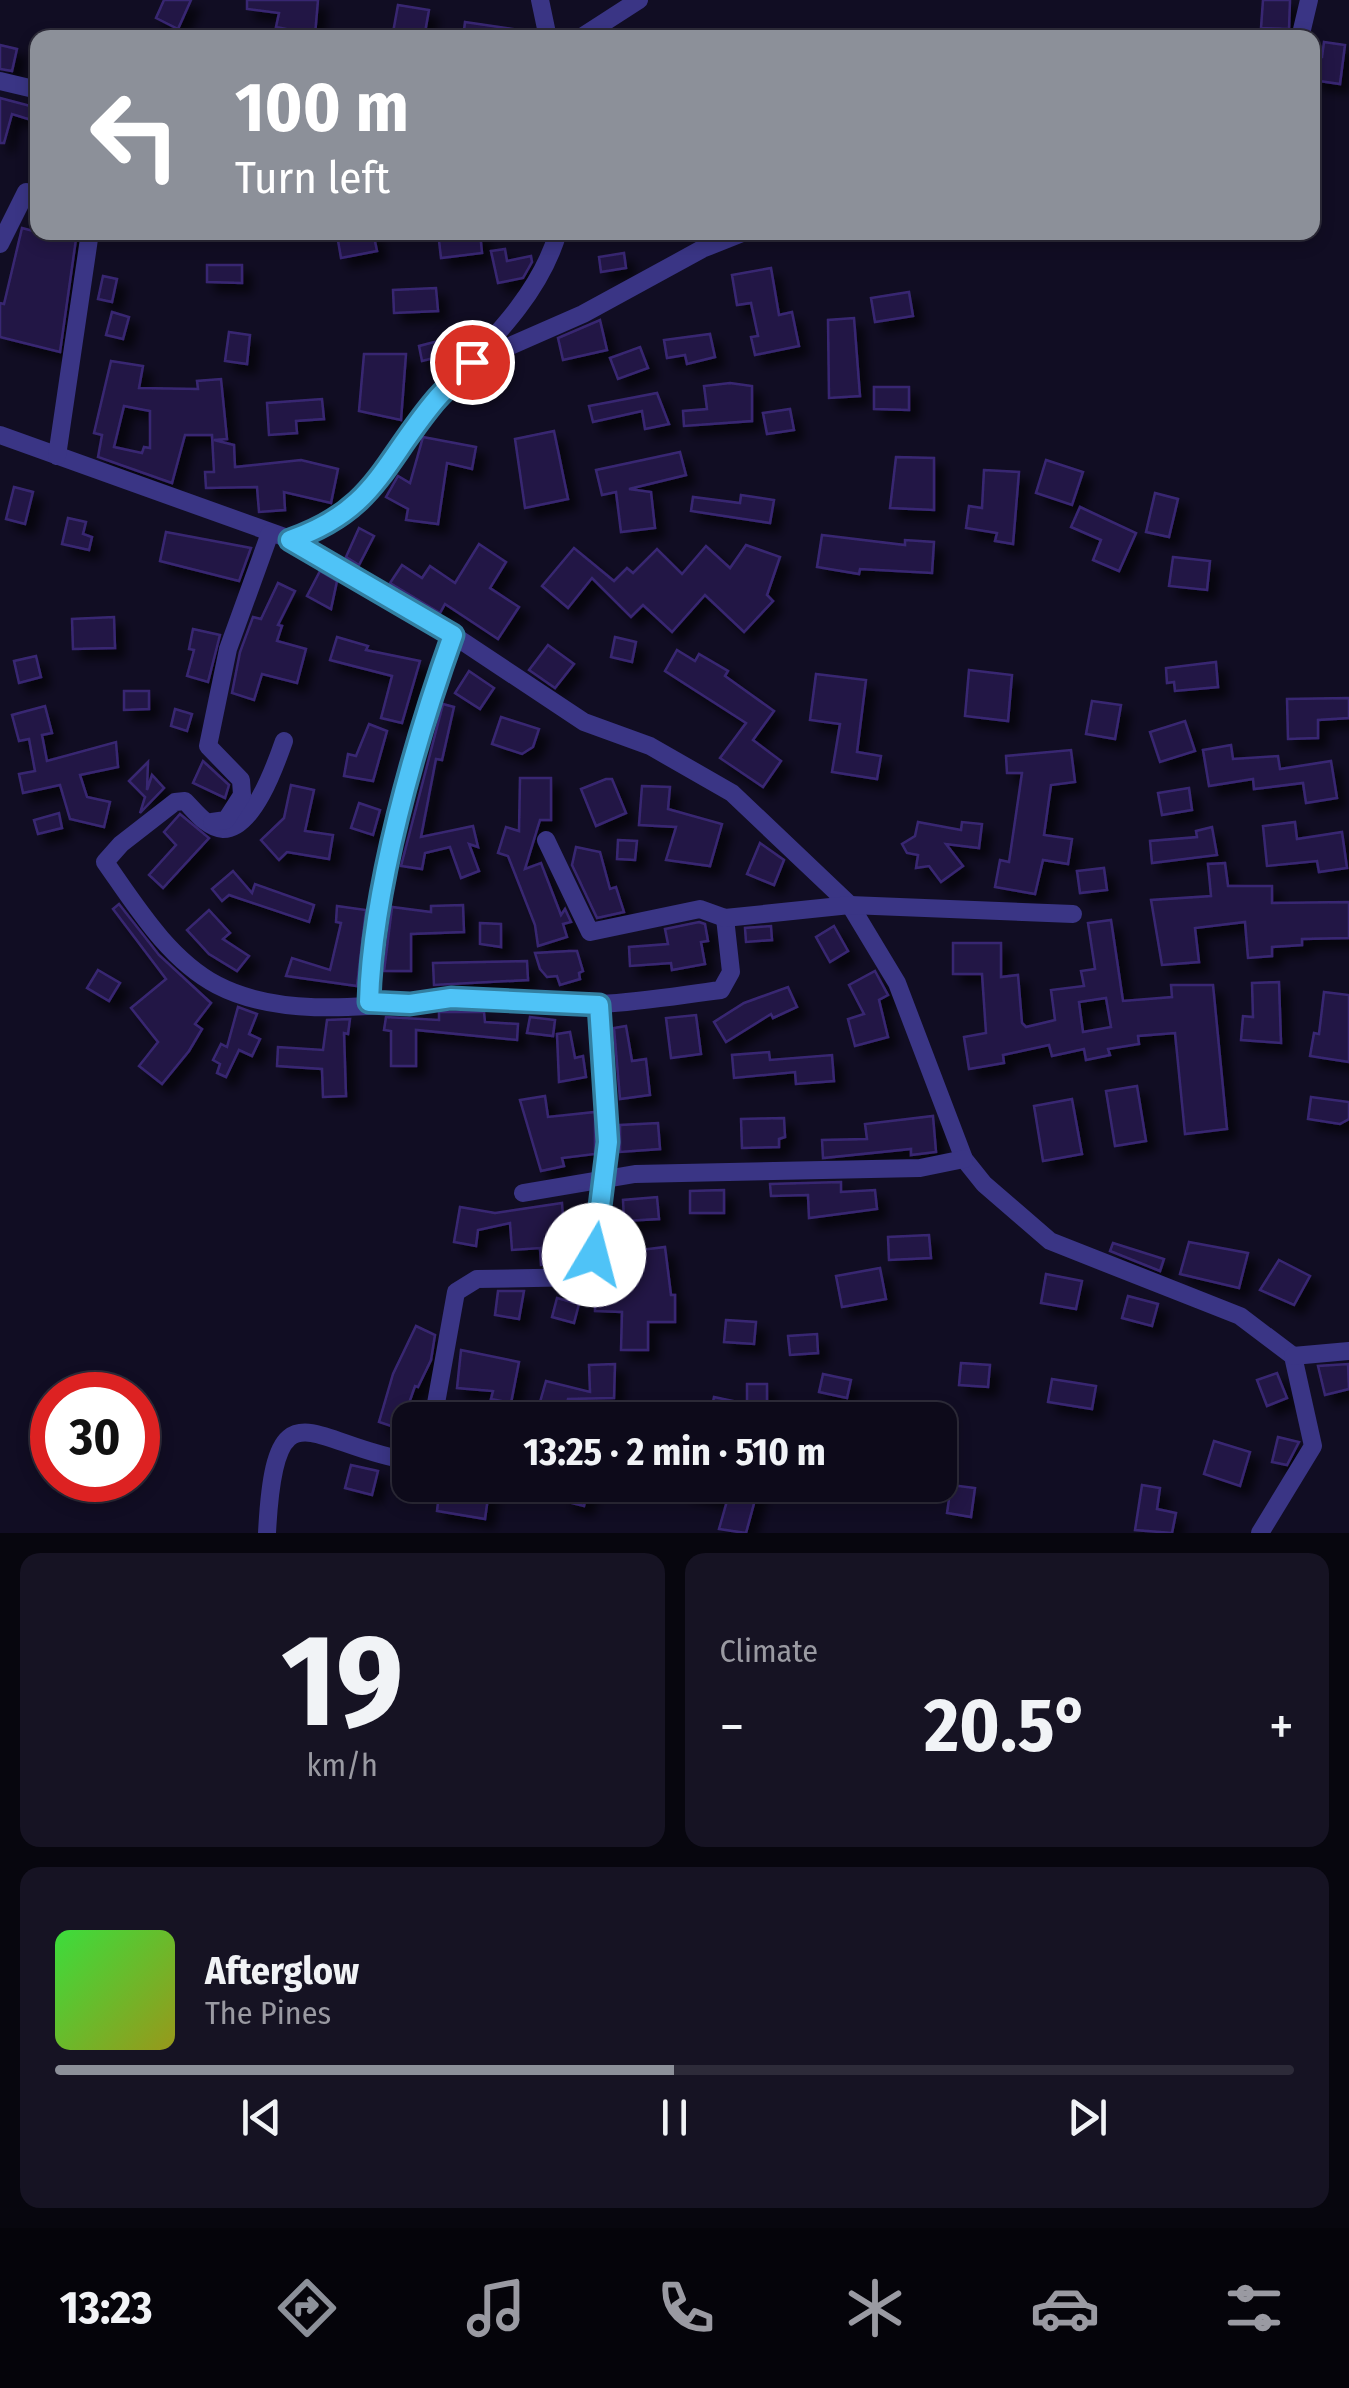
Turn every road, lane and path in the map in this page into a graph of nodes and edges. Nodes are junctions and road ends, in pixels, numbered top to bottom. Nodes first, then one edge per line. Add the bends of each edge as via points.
1 (539, 0) edge
2 (639, 0) edge
3 (1309, 0) edge
4 (546, 30) edge
5 (592, 30) edge
6 (1302, 30) edge
7 (0, 81) edge
8 (30, 88) edge
9 (26, 192) dead end
10 (89, 240) edge
11 (554, 240) edge
12 (725, 240) edge
13 (0, 244) edge
14 (472, 362) junction
15 (0, 434) edge
16 (57, 456) junction
17 (270, 533) junction
18 (290, 540) junction
19 (453, 635) junction
20 (284, 741) dead end
21 (206, 822) junction
22 (546, 840) dead end
23 (850, 905) junction
24 (1072, 914) dead end
25 (724, 918) junction
26 (369, 1002) junction
27 (599, 1005) junction
28 (964, 1159) junction
29 (605, 1178) junction
30 (524, 1194) dead end
31 (1349, 1351) edge
32 (1293, 1356) junction
33 (435, 1402) edge
34 (392, 1455) edge
35 (267, 1533) edge
36 (1261, 1533) edge

1 - 4 street
2 - 5 street
3 - 6 street
7 - 8 street
9 - 13 street
10 - 16 street
11 - 14 street via 521,303
12 - 14 street via 583,314
14 - 18 street via 436,398 359,503 334,523
15 - 16 street
16 - 17 street
17 - 18 street
17 - 21 street via 228,649 208,746 241,780 242,795 226,820
18 - 19 street
19 - 23 street via 584,722 650,746 732,792
19 - 26 street via 426,711 370,948
20 - 21 street via 266,790 236,825 222,829
21 - 26 street via 186,801 175,802 105,862 154,931 193,970 267,1002
22 - 25 street via 590,932 700,910
23 - 24 street
23 - 25 street
23 - 28 street via 897,983
25 - 27 street via 731,972 721,990
26 - 27 street via 451,998
27 - 29 street
28 - 29 street via 920,1168
28 - 32 street via 1050,1241 1240,1316
29 - 30 street
29 - 33 street via 587,1277 477,1279 456,1292
31 - 32 street
32 - 36 street via 1313,1446
34 - 35 street via 320,1433 291,1434 274,1464

